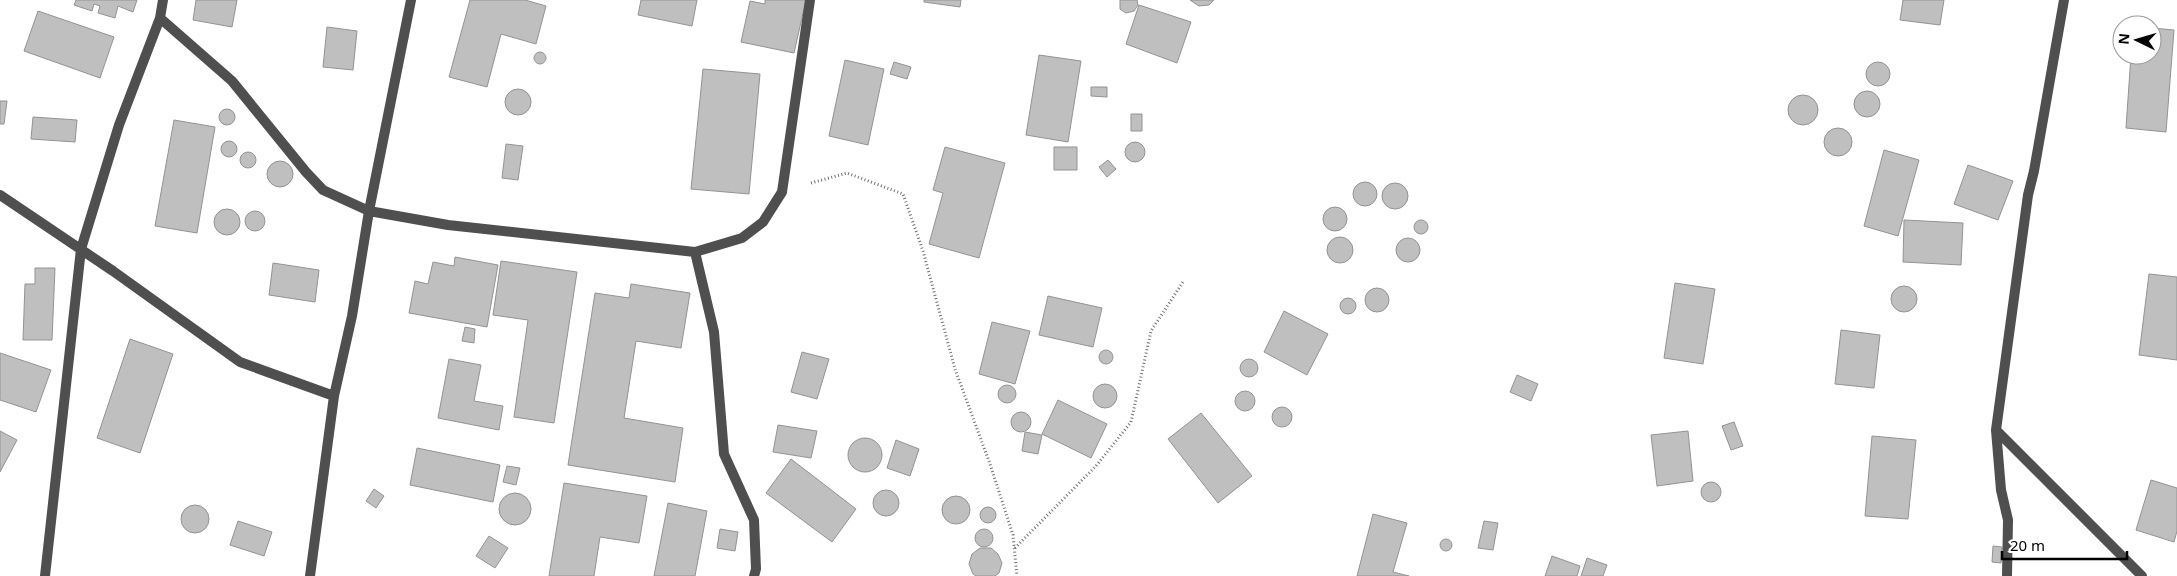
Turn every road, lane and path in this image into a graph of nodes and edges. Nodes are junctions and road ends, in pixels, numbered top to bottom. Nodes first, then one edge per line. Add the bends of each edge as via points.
1 (163, 0) edge
2 (412, 0) edge
3 (810, 0) edge
4 (2064, 0) edge
5 (160, 18) junction
6 (782, 192) junction
7 (0, 195) edge
8 (369, 211) junction
9 (81, 249) junction
10 (695, 252) junction
11 (1183, 282) dead end
12 (334, 396) junction
13 (1996, 430) junction
14 (1014, 548) junction
15 (45, 576) edge
16 (310, 576) edge
17 (754, 576) edge
18 (1018, 576) edge
19 (2007, 576) edge
20 (2142, 576) edge

1 - 5 street
2 - 8 street
3 - 6 street
4 - 13 street via 2028,195
5 - 8 street via 232,81 323,190
5 - 9 street via 119,126
6 - 10 street via 764,222 742,238
6 - 14 path via 847,173 903,194 923,251 955,368 1013,535
7 - 9 street
8 - 10 street via 448,225
8 - 12 street via 352,316
9 - 12 street via 240,362
9 - 15 street
10 - 17 street via 714,332 724,454 754,520
11 - 14 path via 1151,331 1131,422 1096,466
12 - 16 street
13 - 19 street via 2001,490 2008,520
13 - 20 street
14 - 18 path

